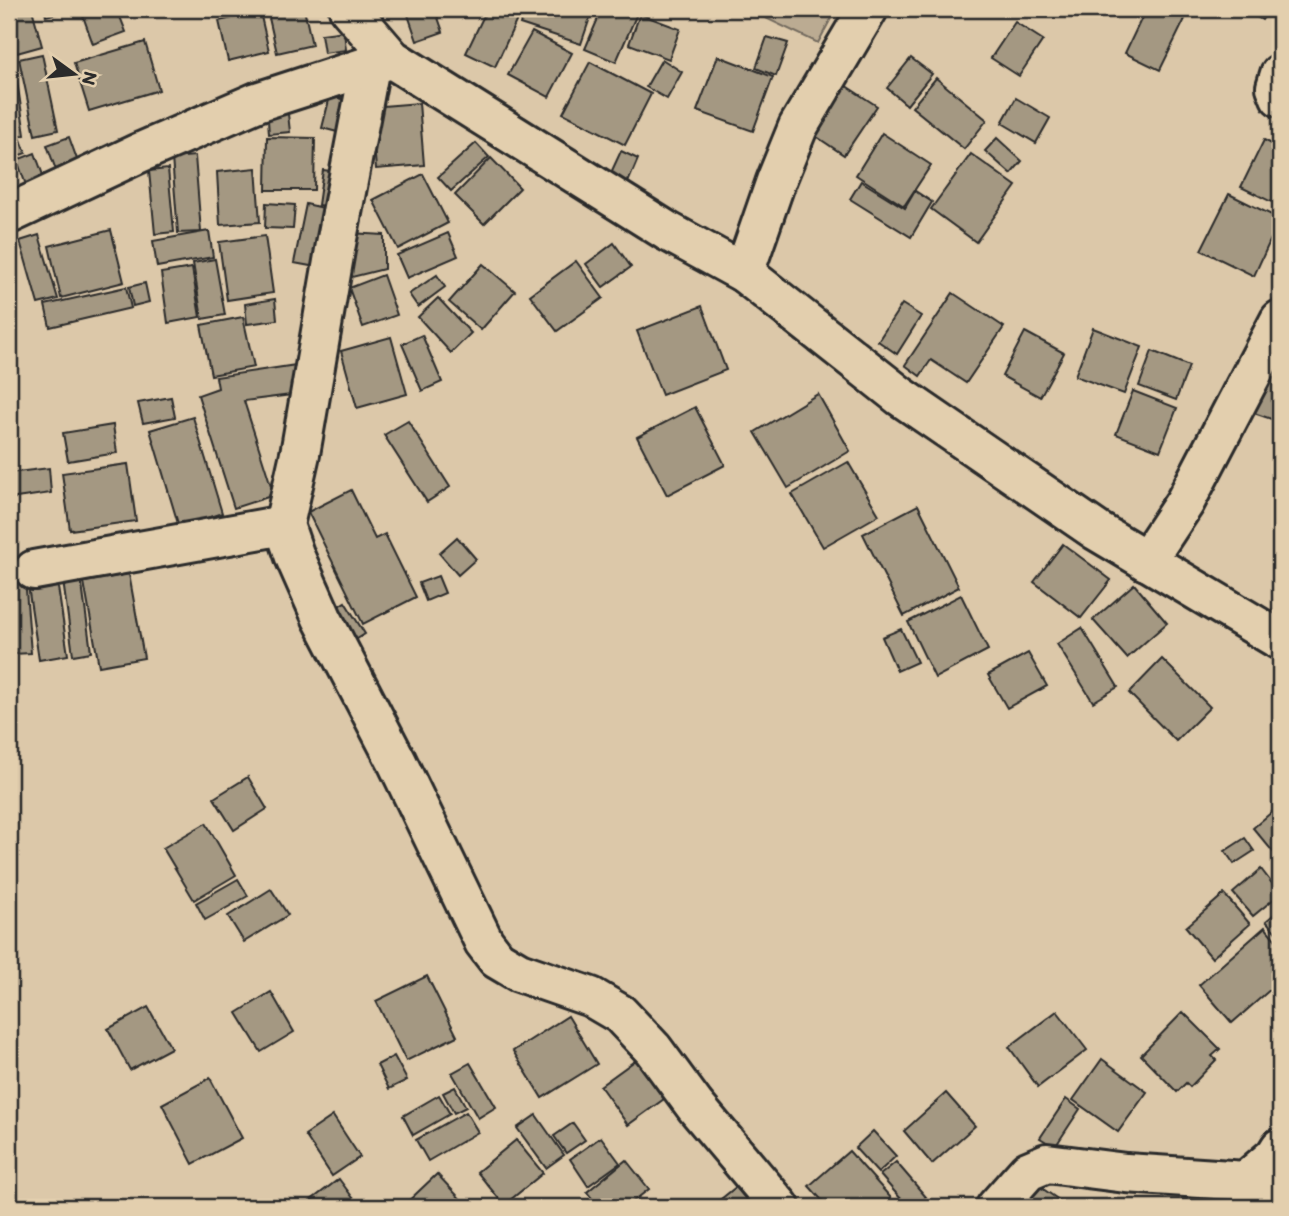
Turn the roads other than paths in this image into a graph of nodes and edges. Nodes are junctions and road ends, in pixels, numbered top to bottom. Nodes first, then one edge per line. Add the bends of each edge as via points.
1 (349, 9) edge
2 (868, 9) edge
3 (381, 62) junction
4 (1280, 74) edge
5 (1280, 97) edge
6 (9, 214) edge
7 (744, 273) junction
8 (1280, 320) edge
9 (284, 525) junction
10 (1146, 561) junction
11 (34, 570) dead end
12 (1280, 640) edge
13 (1280, 1148) edge
14 (1263, 1187) edge
15 (780, 1207) edge
16 (996, 1207) edge

1 - 3 street
2 - 7 street via 798,127
3 - 6 street via 257,102
3 - 7 street
3 - 9 street via 336,244
4 - 5 street via 1276,87
7 - 10 street via 901,396
8 - 10 street via 1185,502
9 - 11 street
9 - 15 street via 322,618 484,942 498,959 519,972 591,997 620,1014
10 - 12 street
13 - 14 street
14 - 16 street via 1047,1163 1028,1171

